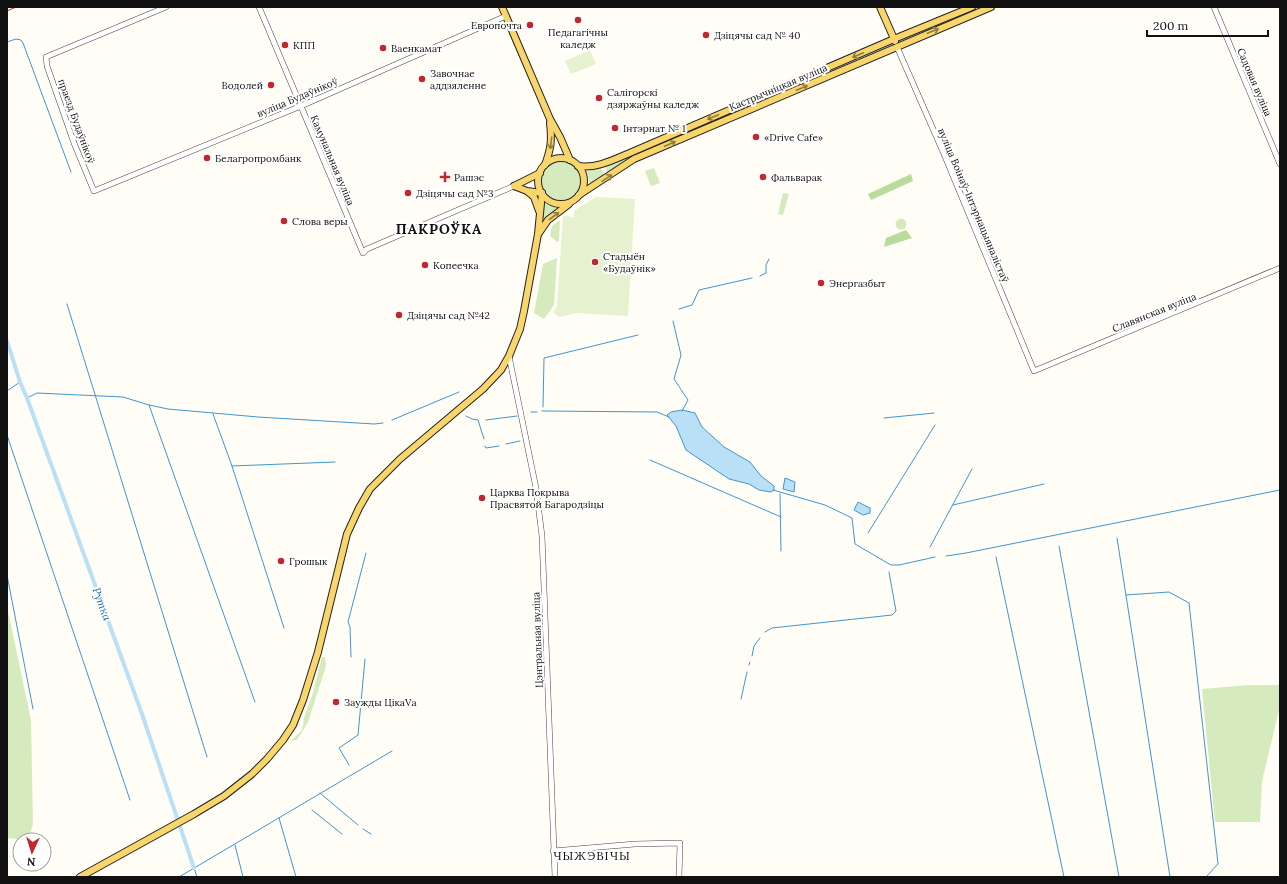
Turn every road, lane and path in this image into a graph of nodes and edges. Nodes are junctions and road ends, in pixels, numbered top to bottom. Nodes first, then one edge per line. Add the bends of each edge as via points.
1 (166, 7) edge
2 (259, 7) edge
3 (502, 7) edge
4 (880, 7) edge
5 (972, 7) edge
6 (990, 7) edge
7 (1214, 7) edge
8 (506, 16) junction
9 (894, 39) junction
10 (897, 47) junction
11 (301, 106) junction
12 (550, 119) junction
13 (570, 160) junction
14 (1280, 164) edge
15 (545, 166) junction
16 (578, 166) junction
17 (540, 173) junction
18 (514, 186) junction
19 (94, 191) joint
20 (527, 191) junction
21 (542, 193) junction
22 (579, 195) junction
23 (574, 200) junction
24 (540, 211) junction
25 (538, 234) junction
26 (1280, 268) edge
27 (508, 356) junction
28 (1034, 371) joint
29 (553, 851) junction
30 (80, 877) edge
31 (555, 877) edge
32 (679, 877) edge

1 - 19 street, праезд Будаўнікоў via 46,57 74,143
2 - 11 street, Камунальная вуліца
3 - 8 main road
4 - 9 main road
5 - 9 main road, Кастрычніцкая вуліца
10 -> 6 main road, Кастрычніцкая вуліца
7 - 14 street, Садовая вуліца
8 - 11 street, вуліца Будаўнікоў
8 - 12 main road
9 - 10 main road
9 -> 16 main road, Кастрычніцкая вуліца via 632,152 595,166
22 -> 10 main road, Кастрычніцкая вуліца via 634,159
10 - 28 street, вуліца Воінаў-Інтэрнацыяналістаў
11 - 18 street, Камунальная вуліца via 363,253 367,249
11 - 19 street, вуліца Будаўнікоў
12 - 13 main road
12 -> 15 main road via 552,138
13 - 15 main road via 556,159
13 - 16 main road
15 - 17 main road
16 - 22 main road via 584,184
17 - 18 main road
17 - 21 main road via 538,180
18 - 20 main road
20 - 21 main road
20 - 24 main road via 534,197
21 - 23 main road via 547,199 560,204
21 - 24 main road
22 - 23 main road
25 -> 23 main road via 548,220
24 - 25 main road
25 - 27 main road via 520,330
26 - 28 street, Славянская вуліца
27 - 29 street, Цэнтральная вуліца via 536,488 542,536
27 - 30 main road via 501,370 400,459 370,489 358,508 347,534 318,652 303,700 293,725 267,760 224,796
29 - 31 street, Цэнтральная вуліца
29 - 32 street via 680,843

